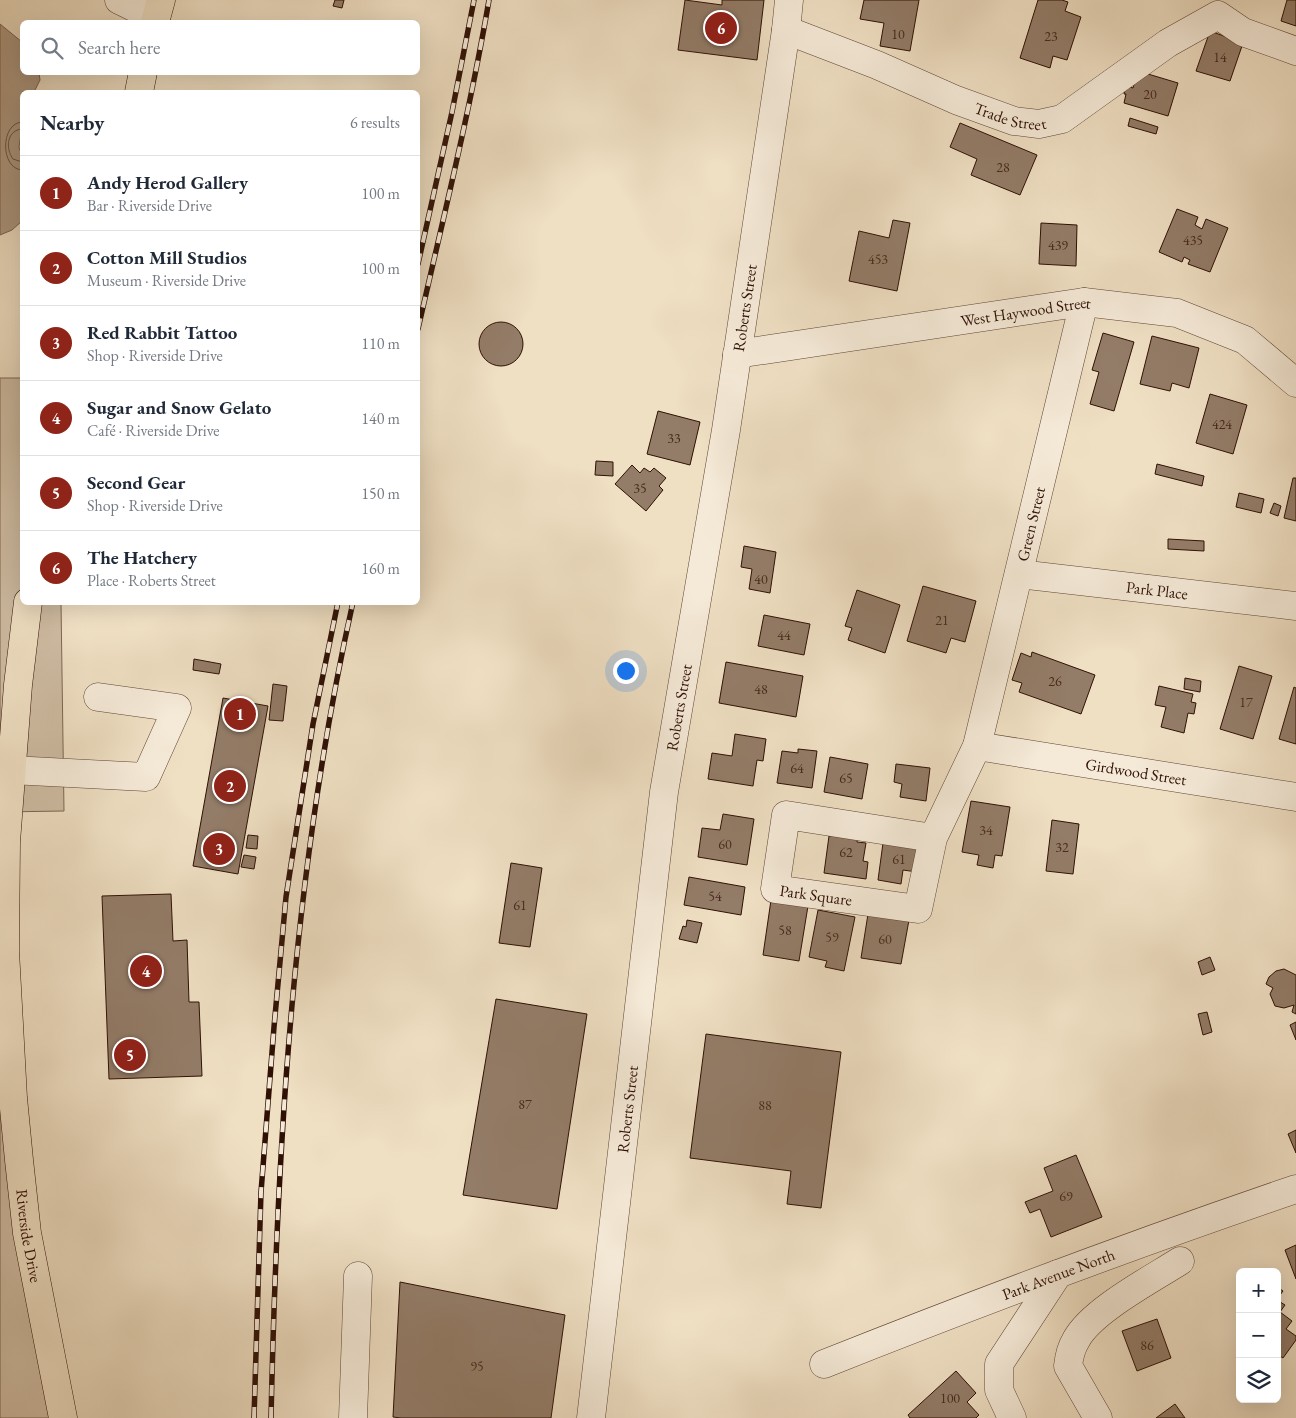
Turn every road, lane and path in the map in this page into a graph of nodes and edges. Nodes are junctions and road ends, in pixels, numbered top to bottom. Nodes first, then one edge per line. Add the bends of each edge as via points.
1 (119, 0) edge
2 (789, 0) edge
3 (158, 14) edge
4 (786, 30) junction
5 (1296, 51) edge
6 (143, 75) edge
7 (140, 90) edge
8 (1084, 302) junction
9 (737, 354) junction
10 (1296, 383) edge
11 (1019, 574) junction
12 (28, 605) edge
13 (1296, 606) edge
14 (98, 697) dead end
15 (977, 746) junction
16 (12, 770) junction
17 (1296, 797) edge
18 (933, 838) junction
19 (1296, 1189) edge
20 (1180, 1261) dead end
21 (1058, 1274) junction
22 (358, 1276) dead end
23 (824, 1364) dead end
24 (64, 1418) edge
25 (353, 1418) edge
26 (591, 1418) edge
27 (1012, 1418) edge
28 (1098, 1418) edge

1 - 3 street
2 - 4 street, Roberts Street
4 - 5 street, Trade Street via 956,100 1014,121 1039,124 1062,119 1168,43 1218,15 1243,32
4 - 9 street, Roberts Street
6 - 7 main road
8 - 9 street, West Haywood Street
8 - 10 street, West Haywood Street via 1177,313 1245,340
8 - 11 street, Green Street
9 - 26 street, Roberts Street via 664,792
11 - 13 street, Park Place
11 - 15 street, Green Street
12 - 16 main road, Riverside Drive
14 - 16 street via 177,708 146,778
15 - 17 street, Girdwood Street
15 - 18 street, Park Square
16 - 24 main road, Riverside Drive via 6,842 5,951 15,1115 28,1233
18 - 18 street, Park Square via 786,815 775,888 918,909
19 - 21 street, Park Avenue North
20 - 28 street via 1109,1306 1076,1339 1068,1366
21 - 23 street, Park Avenue North
21 - 27 street via 999,1364 999,1390
22 - 25 street

